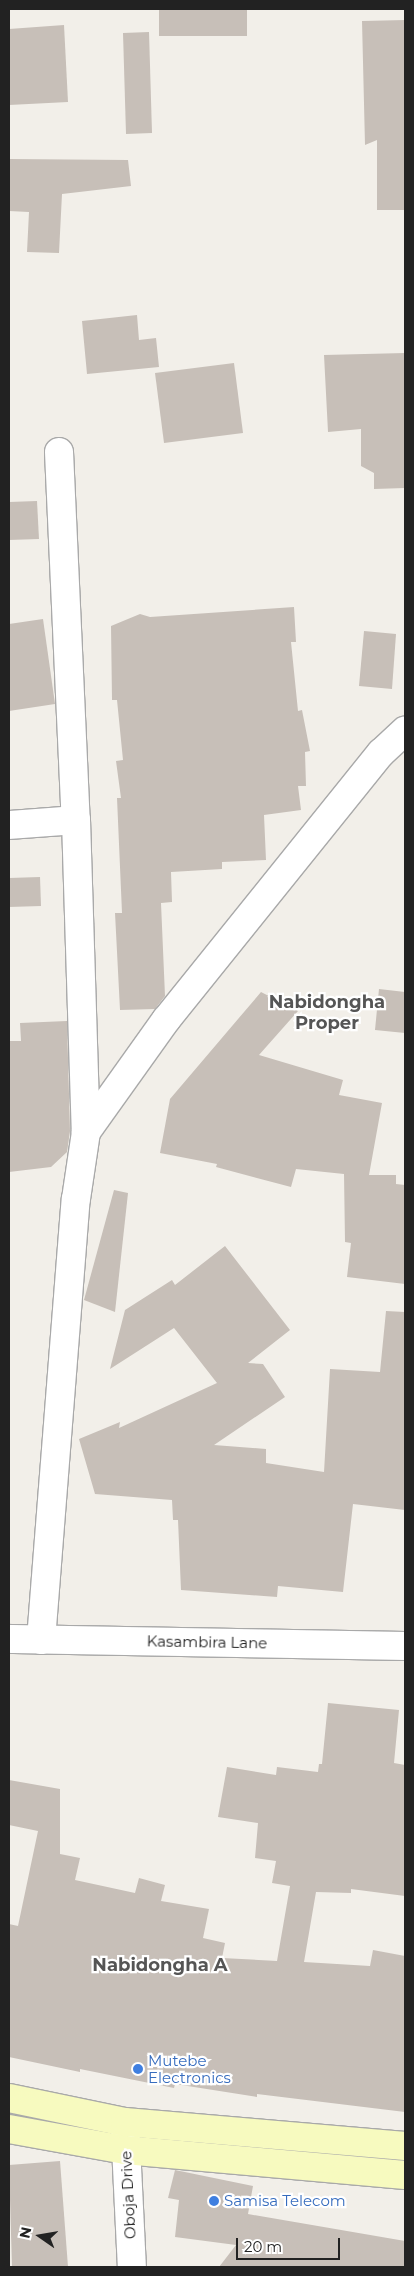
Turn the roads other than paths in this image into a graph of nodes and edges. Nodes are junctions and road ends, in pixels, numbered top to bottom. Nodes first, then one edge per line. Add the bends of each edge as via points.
1 (60, 452) dead end
2 (405, 731) edge
3 (76, 820) junction
4 (9, 825) edge
5 (86, 1132) junction
6 (9, 1638) edge
7 (41, 1640) junction
8 (405, 1646) edge
9 (9, 2098) edge
10 (125, 2122) junction
11 (9, 2129) edge
12 (405, 2146) edge
13 (125, 2150) junction
14 (405, 2175) edge
15 (132, 2267) edge

1 - 3 street
2 - 5 street via 381,753 166,1020
3 - 4 street
3 - 5 street
5 - 7 street via 76,1199
6 - 7 street, Kasambira Lane
7 - 8 street, Kasambira Lane
9 - 10 main road
10 - 12 main road
10 - 13 street, Oboja Drive
11 - 13 main road
13 - 14 main road
13 - 15 street, Oboja Drive

